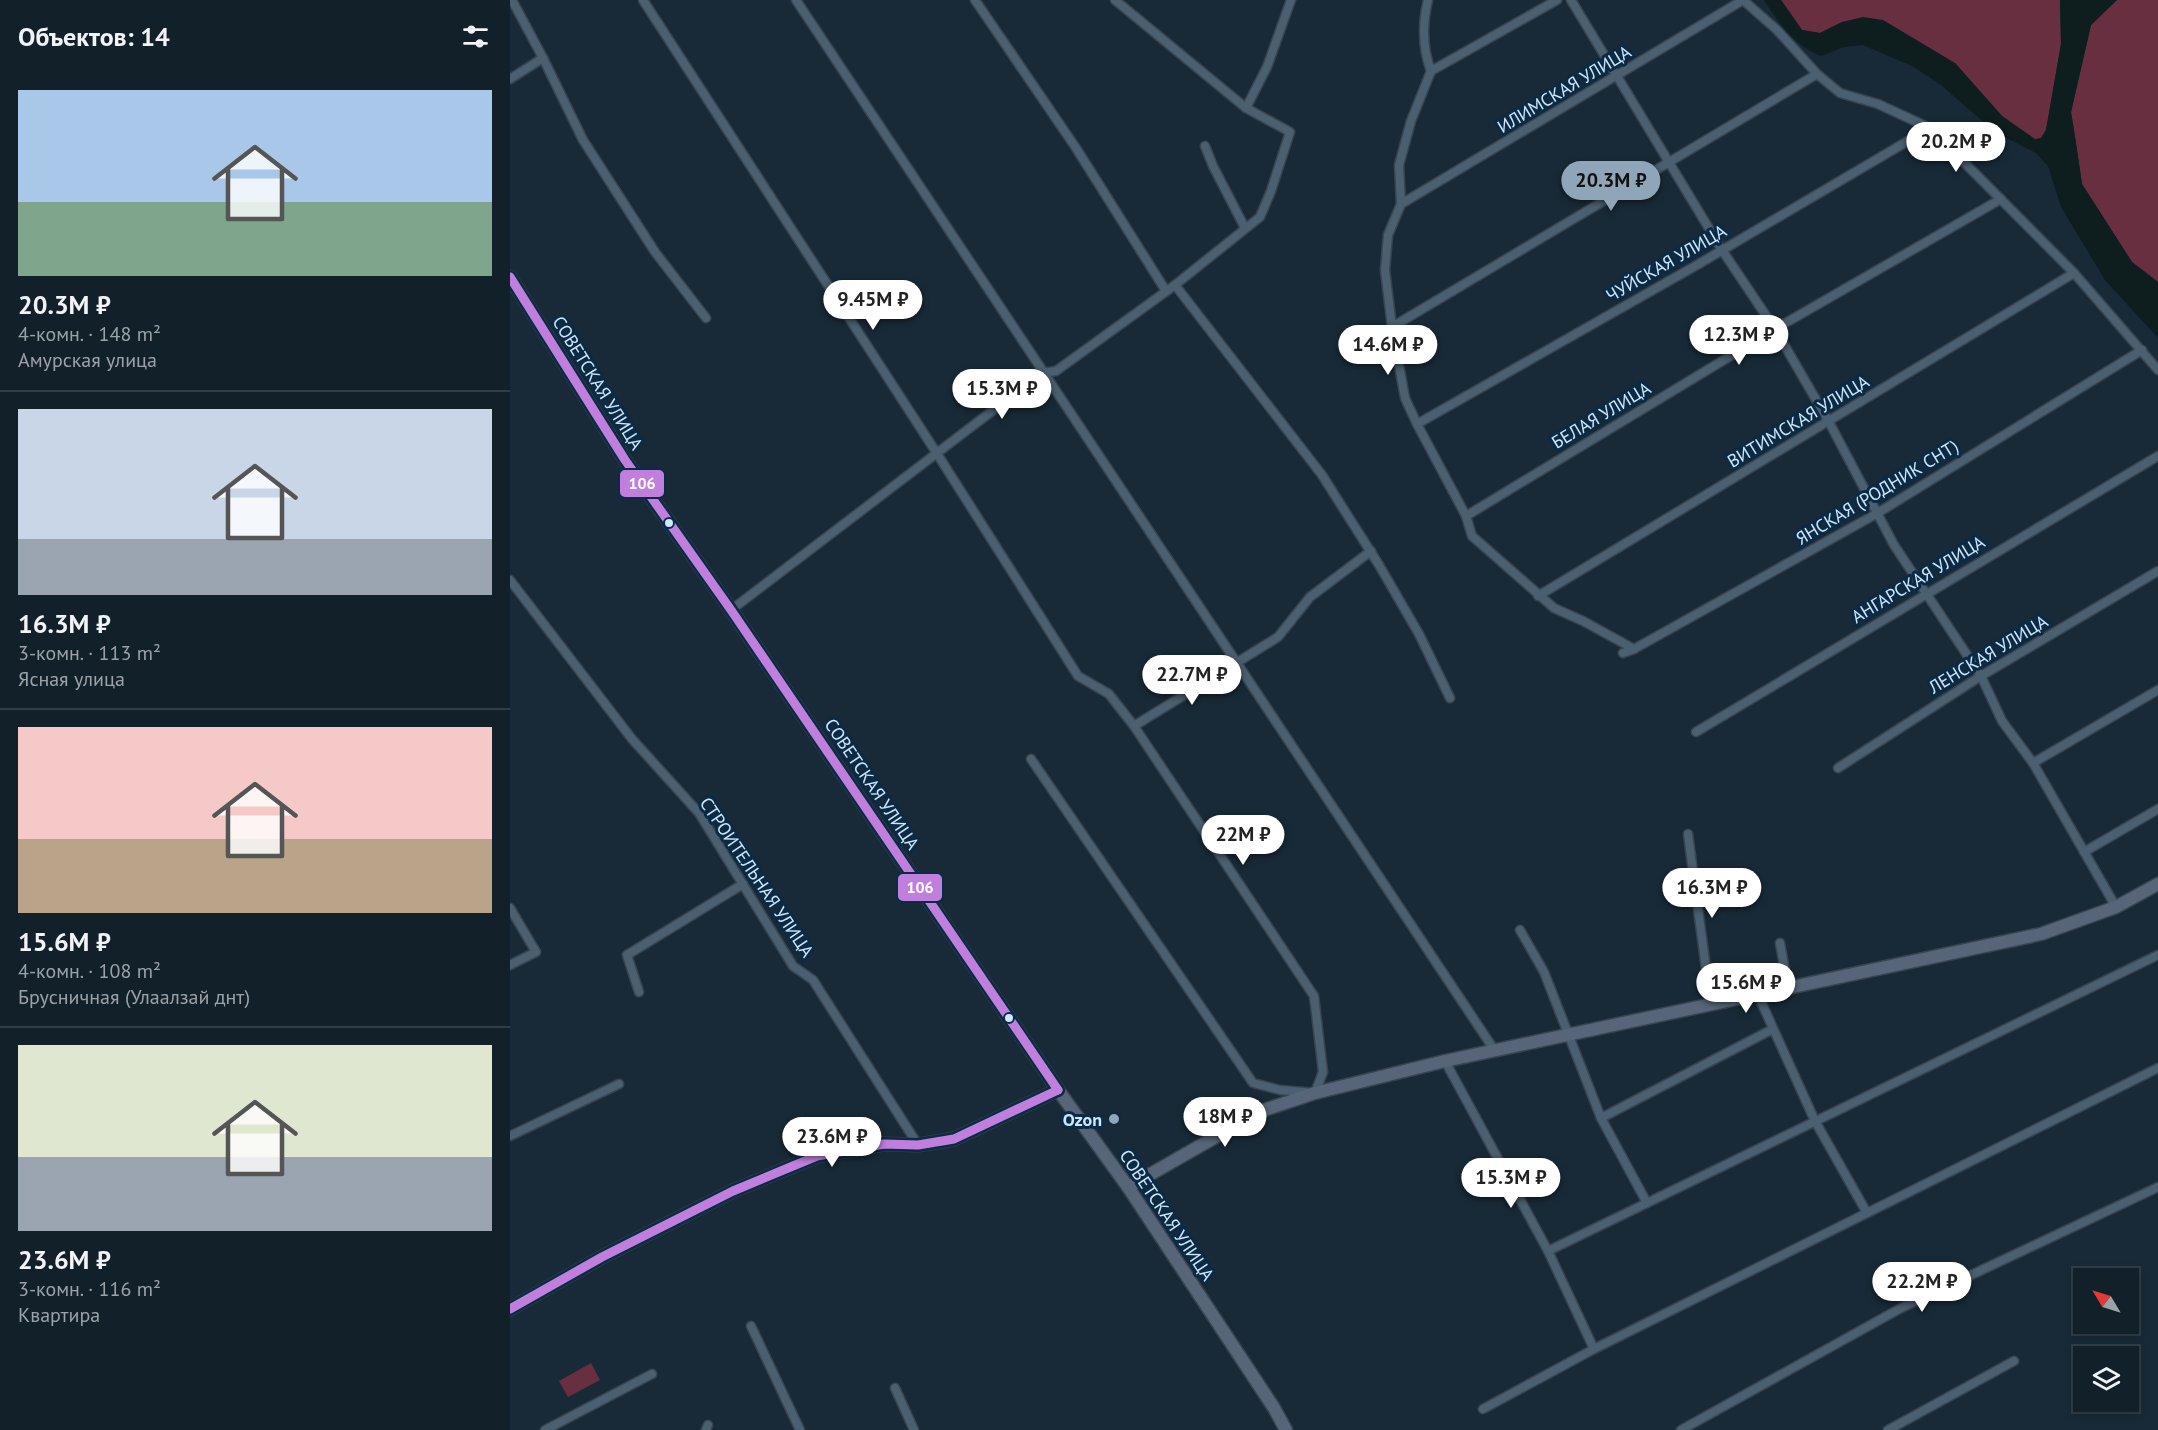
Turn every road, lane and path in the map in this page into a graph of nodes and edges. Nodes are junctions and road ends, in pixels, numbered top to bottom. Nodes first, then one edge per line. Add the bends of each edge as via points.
1 (512, 0) edge
2 (643, 0) edge
3 (796, 0) edge
4 (975, 0) edge
5 (1115, 0) edge
6 (1291, 0) edge
7 (1428, 0) edge
8 (1557, 0) edge
9 (1571, 0) edge
10 (1743, 0) edge
11 (543, 58) junction
12 (1431, 71) junction
13 (1817, 75) junction
14 (1618, 76) junction
15 (510, 79) edge
16 (1246, 108) junction
17 (1930, 128) junction
18 (1205, 146) dead end
19 (1670, 162) junction
20 (2001, 199) junction
21 (1401, 204) junction
22 (1245, 228) junction
23 (1722, 250) junction
24 (2074, 273) junction
25 (510, 277) edge
26 (1175, 285) junction
27 (1166, 291) junction
28 (706, 318) dead end
29 (1392, 327) junction
30 (1775, 329) junction
31 (2142, 350) junction
32 (2158, 370) edge
33 (1042, 373) junction
34 (1829, 422) junction
35 (1417, 424) junction
36 (936, 452) junction
37 (2158, 456) edge
38 (1876, 514) junction
39 (1466, 516) junction
40 (1371, 551) junction
41 (2158, 571) edge
42 (510, 580) edge
43 (1926, 593) junction
44 (1538, 596) junction
45 (731, 610) junction
46 (1634, 649) junction
47 (1623, 653) dead end
48 (1236, 663) junction
49 (1981, 676) junction
50 (2158, 690) edge
51 (1450, 698) dead end
52 (1134, 726) junction
53 (1696, 732) dead end
54 (1031, 759) dead end
55 (2033, 763) junction
56 (1838, 768) dead end
57 (2158, 809) edge
58 (1688, 834) dead end
59 (2084, 852) junction
60 (743, 884) junction
61 (2158, 884) edge
62 (2116, 906) junction
63 (510, 908) edge
64 (1520, 930) dead end
65 (1780, 944) dead end
66 (2158, 955) edge
67 (510, 965) edge
68 (1788, 988) junction
69 (639, 992) dead end
70 (1758, 996) junction
71 (1711, 1006) junction
72 (1773, 1029) junction
73 (1568, 1035) junction
74 (1495, 1051) junction
75 (1446, 1061) junction
76 (2158, 1068) edge
77 (619, 1084) dead end
78 (1058, 1090) junction
79 (1315, 1093) junction
80 (1601, 1118) junction
81 (1815, 1121) junction
82 (510, 1136) edge
83 (918, 1145) junction
84 (1128, 1187) junction
85 (2158, 1187) edge
86 (1647, 1203) junction
87 (1867, 1213) junction
88 (1548, 1251) junction
89 (510, 1309) edge
90 (751, 1326) dead end
91 (1594, 1349) junction
92 (2014, 1361) dead end
93 (652, 1374) dead end
94 (895, 1388) dead end
95 (1483, 1409) dead end
96 (545, 1430) edge
97 (800, 1430) edge
98 (914, 1430) edge
99 (1286, 1430) edge
100 (1682, 1430) edge
101 (1888, 1430) edge

1 - 11 street
2 - 36 street
3 - 33 street
4 - 27 street via 1076,148
5 - 16 street
6 - 16 street via 1267,67
7 - 12 street via 1425,54
8 - 12 street
9 - 14 street
10 - 13 street via 1778,30
10 - 14 street, ИЛИМСКАЯ УЛИЦА
11 - 15 street
11 - 28 street via 583,140 655,252
12 - 21 street via 1399,165
13 - 17 street via 1840,93 1878,104
13 - 19 street
14 - 19 street
14 - 21 street, ИЛИМСКАЯ УЛИЦА
16 - 22 street via 1290,132 1260,217
17 - 20 street
17 - 23 street, ЧУЙСКАЯ УЛИЦА
18 - 22 street
19 - 23 street
19 - 29 street
20 - 24 street
20 - 30 street, БЕЛАЯ УЛИЦА
21 - 29 street via 1388,235 1385,270
22 - 26 street
23 - 30 street
23 - 35 street, ЧУЙСКАЯ УЛИЦА
24 - 31 street
24 - 34 street, ВИТИМСКАЯ УЛИЦА
25 - 45 main road, СОВЕТСКАЯ УЛИЦА via 625,460
26 - 27 street
26 - 40 street via 1322,475
27 - 33 street via 1056,371
29 - 35 street via 1406,398
30 - 34 street
30 - 39 street, БЕЛАЯ УЛИЦА
31 - 32 street
31 - 38 street, ЯНСКАЯ (РОДНИК СНТ)
33 - 36 street
33 - 48 street
34 - 38 street
34 - 44 street, ВИТИМСКАЯ УЛИЦА
35 - 39 street
36 - 45 street
36 - 52 street via 1078,676 1109,694
37 - 43 street, АНГАРСКАЯ УЛИЦА
38 - 43 street
38 - 46 street, ЯНСКАЯ (РОДНИК СНТ)
39 - 44 street via 1472,536
40 - 48 street via 1310,597 1278,637
40 - 51 street
41 - 49 street, ЛЕНСКАЯ УЛИЦА
42 - 60 street, СТРОИТЕЛЬНАЯ УЛИЦА via 632,739 699,813
43 - 49 street
43 - 53 street, АНГАРСКАЯ УЛИЦА
44 - 46 street
45 - 78 main road, СОВЕТСКАЯ УЛИЦА
46 - 47 street, ЯНСКАЯ (РОДНИК СНТ)
48 - 52 street
48 - 74 street
49 - 55 street via 2002,721
49 - 56 street, ЛЕНСКАЯ УЛИЦА
50 - 55 street
52 - 79 street via 1314,996 1323,1072
54 - 79 street via 1253,1083
55 - 59 street
57 - 59 street
58 - 71 street
59 - 62 street
60 - 69 street via 627,955
60 - 83 street, СТРОИТЕЛЬНАЯ УЛИЦА via 794,966 813,980
61 - 62 main road
62 - 68 main road via 2041,934
63 - 67 street via 536,952
64 - 73 street via 1544,972
65 - 68 street
66 - 81 street
68 - 70 main road
70 - 71 main road
70 - 72 street
71 - 73 main road
72 - 80 street
72 - 81 street
73 - 74 main road
73 - 80 street
74 - 75 main road
75 - 79 main road
75 - 88 street
76 - 87 street
77 - 82 street
78 - 83 main road via 954,1139
78 - 84 main road, СОВЕТСКАЯ УЛИЦА
79 - 84 main road via 1261,1111
80 - 86 street
81 - 86 street
81 - 87 street
83 - 89 main road via 884,1144 817,1156 733,1191
84 - 99 main road, СОВЕТСКАЯ УЛИЦА
85 - 100 street via 1901,1308
86 - 88 street
87 - 91 street
88 - 91 street
90 - 97 street
91 - 95 street
92 - 101 street
93 - 96 street
94 - 98 street

